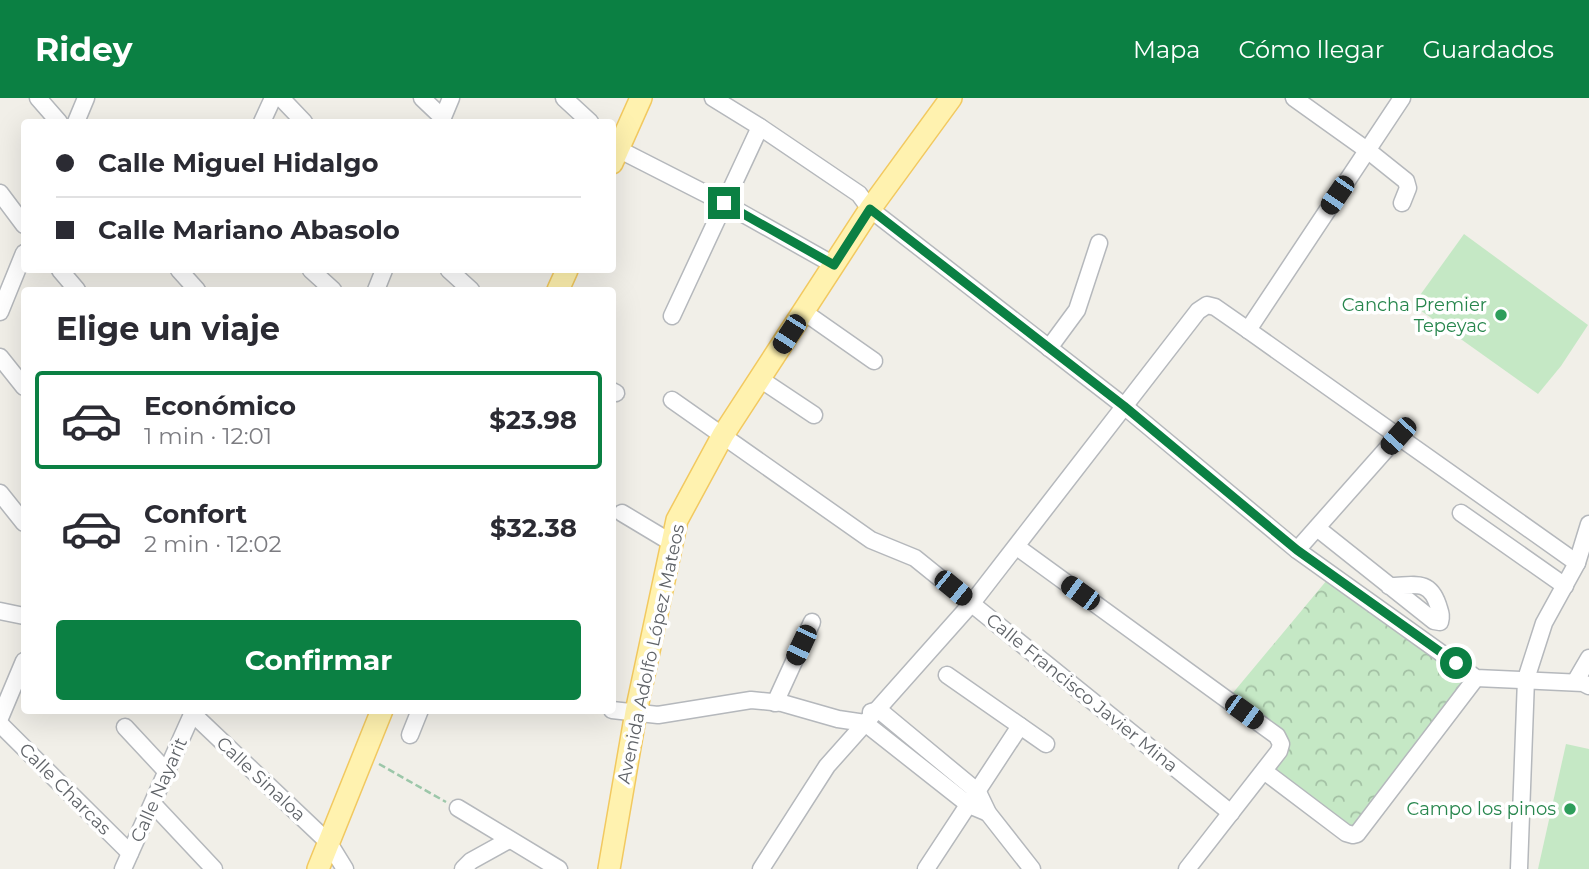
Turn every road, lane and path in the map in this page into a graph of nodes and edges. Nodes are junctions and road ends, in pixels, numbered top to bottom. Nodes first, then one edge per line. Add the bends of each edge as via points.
1 (38, 98) edge
2 (86, 98) edge
3 (273, 98) edge
4 (281, 98) edge
5 (422, 98) edge
6 (451, 98) edge
7 (564, 98) edge
8 (641, 98) edge
9 (713, 98) edge
10 (950, 98) edge
11 (1402, 98) edge
12 (1298, 99) edge
13 (56, 119) edge
14 (77, 119) edge
15 (263, 119) edge
16 (301, 119) edge
17 (441, 119) edge
18 (442, 119) edge
19 (587, 119) edge
20 (760, 127) junction
21 (616, 148) edge
22 (1367, 150) junction
23 (616, 153) edge
24 (0, 193) edge
25 (724, 203) junction
26 (1402, 203) dead end
27 (870, 209) junction
28 (21, 221) edge
29 (1099, 243) dead end
30 (21, 260) edge
31 (834, 265) junction
32 (63, 273) edge
33 (314, 273) edge
34 (74, 287) edge
35 (330, 287) edge
36 (0, 312) edge
37 (804, 312) junction
38 (672, 316) dead end
39 (1248, 330) junction
40 (1049, 348) junction
41 (0, 357) edge
42 (874, 361) dead end
43 (760, 379) junction
44 (21, 383) edge
45 (672, 400) dead end
46 (1124, 406) junction
47 (814, 415) dead end
48 (723, 435) junction
49 (1398, 436) junction
50 (0, 493) edge
51 (622, 513) dead end
52 (1461, 513) dead end
53 (21, 519) edge
54 (1589, 524) edge
55 (1317, 528) junction
56 (672, 543) junction
57 (1017, 547) junction
58 (1297, 550) junction
59 (1577, 564) junction
60 (1390, 586) dead end
61 (1565, 586) junction
62 (972, 603) junction
63 (0, 611) edge
64 (21, 615) edge
65 (812, 622) dead end
66 (1589, 658) edge
67 (21, 668) edge
68 (947, 675) dead end
69 (1476, 678) junction
70 (1526, 679) junction
71 (1582, 684) edge
72 (775, 703) junction
73 (616, 710) edge
74 (878, 710) junction
75 (636, 712) junction
76 (192, 714) edge
77 (195, 714) edge
78 (380, 714) edge
79 (418, 714) edge
80 (0, 718) edge
81 (838, 719) junction
82 (865, 723) junction
83 (0, 724) edge
84 (1020, 726) junction
85 (125, 727) dead end
86 (410, 735) dead end
87 (1046, 744) dead end
88 (364, 755) junction
89 (166, 771) junction
90 (1264, 771) junction
91 (974, 799) junction
92 (153, 804) junction
93 (458, 808) joint
94 (1231, 813) junction
95 (509, 840) junction
96 (329, 843) junction
97 (130, 853) junction
98 (123, 869) edge
99 (214, 869) edge
100 (318, 869) edge
101 (345, 869) edge
102 (463, 869) edge
103 (559, 869) edge
104 (609, 869) edge
105 (761, 869) edge
106 (926, 869) edge
107 (1032, 869) edge
108 (1187, 869) edge
109 (1519, 869) edge

1 - 13 street
2 - 14 street
3 - 15 street
4 - 16 street
5 - 17 street
6 - 18 street
7 - 19 street
8 - 21 main road
9 - 20 street
10 - 27 main road, Avenida Adolfo López Mateos
11 - 22 street
12 - 22 street
20 - 25 street
20 - 27 street via 859,194
22 - 26 street via 1406,181
22 - 39 street
23 - 25 street
24 - 28 street
25 - 31 street
25 - 38 street
27 - 31 main road, Avenida Adolfo López Mateos
27 - 40 street
29 - 40 street via 1077,310
30 - 36 street
31 - 37 main road, Avenida Adolfo López Mateos
32 - 34 street
33 - 35 street
37 - 42 street
37 - 43 main road, Avenida Adolfo López Mateos
39 - 46 street via 1207,305
39 - 49 street
40 - 46 street
41 - 44 street
43 - 47 street
43 - 48 main road, Avenida Adolfo López Mateos
45 - 48 street, Calle Francisco Javier Mina
46 - 57 street
46 - 58 street
48 - 56 main road, Avenida Adolfo López Mateos via 677,520
48 - 62 street, Calle Francisco Javier Mina via 871,540 915,558
49 - 55 street
49 - 59 street
50 - 53 street
51 - 56 street
52 - 61 street
54 - 59 street
55 - 58 street
55 - 60 street
56 - 75 main road, Avenida Adolfo López Mateos
57 - 62 street
57 - 90 street via 1277,736 1279,751
58 - 69 street
59 - 61 street
61 - 70 street via 1544,623
62 - 74 street
62 - 94 street, Calle Francisco Javier Mina
63 - 64 street
65 - 72 street
66 - 71 street
67 - 80 street
68 - 84 street
69 - 70 street
69 - 90 street via 1353,835
70 - 71 street
70 - 109 street
72 - 75 street via 751,700 658,715
72 - 81 street
73 - 75 street
74 - 81 street
74 - 82 street
74 - 91 street
75 - 104 main road, Avenida Adolfo López Mateos
76 - 89 street, Calle Nayarit
77 - 96 street, Calle Sinaloa
78 - 88 main road
79 - 86 street
81 - 82 street
82 - 91 street
82 - 105 street via 827,766
83 - 97 street, Calle Charcas
84 - 87 street
84 - 91 street
85 - 89 street
88 - 93 path
88 - 96 main road
89 - 92 street, Calle Nayarit
90 - 94 street
91 - 106 street
91 - 107 street
92 - 97 street, Calle Nayarit
92 - 99 street
93 - 95 street
94 - 108 street
95 - 102 street
95 - 103 street
96 - 100 main road
96 - 101 street, Calle Sinaloa
97 - 98 street, Calle Nayarit

